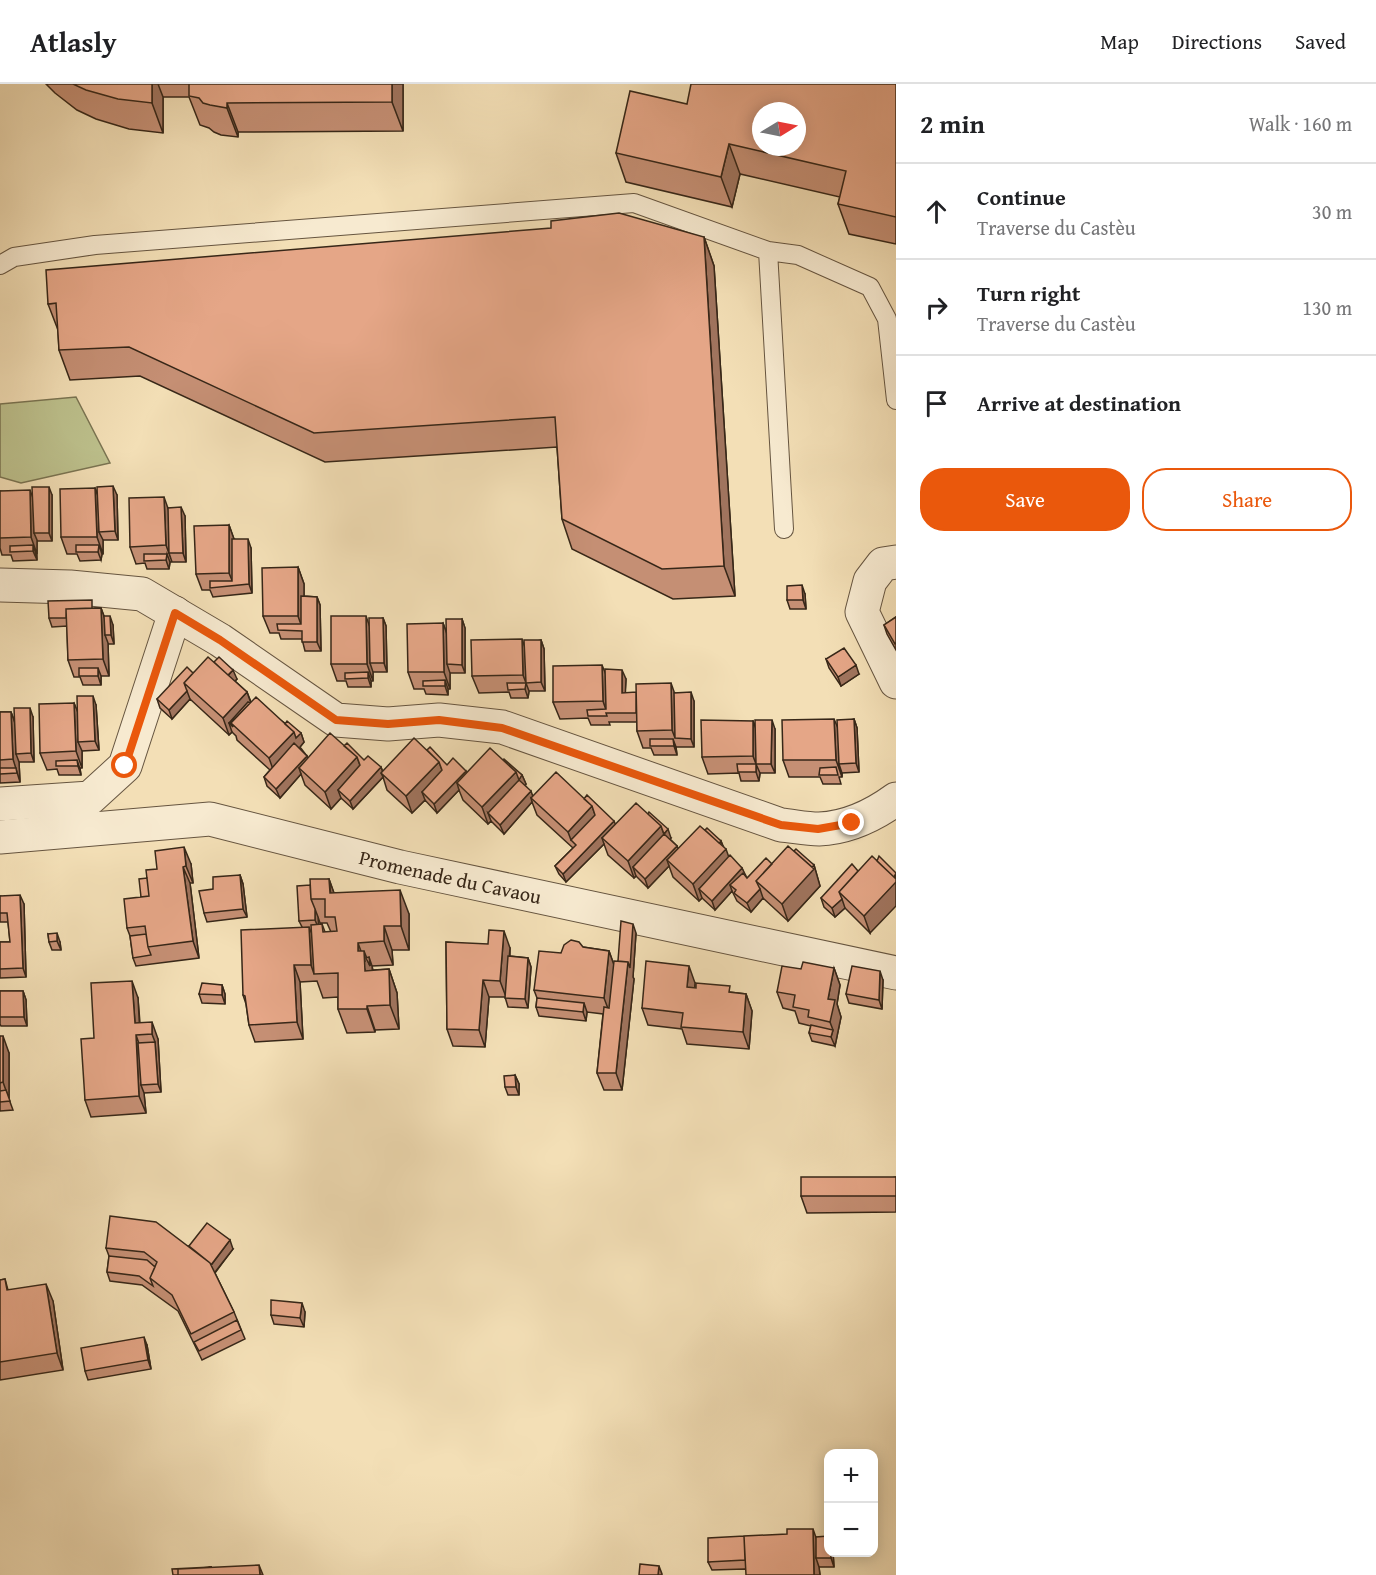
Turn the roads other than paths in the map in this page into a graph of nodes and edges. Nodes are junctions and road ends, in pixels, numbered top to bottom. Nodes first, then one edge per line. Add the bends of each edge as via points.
1 (768, 250) junction
2 (0, 265) edge
3 (896, 400) edge
4 (784, 529) dead end
5 (896, 561) edge
6 (0, 585) edge
7 (175, 613) junction
8 (896, 682) edge
9 (896, 799) edge
10 (0, 804) edge
11 (0, 837) edge
12 (896, 974) edge

1 - 2 lane via 634,203 95,245 14,257
1 - 3 lane via 798,255 870,287 887,319
1 - 4 lane
5 - 8 street via 883,564 870,581 862,612
6 - 7 street via 142,594
7 - 9 street via 336,720 388,724 439,720 502,728 781,825 818,829 852,823
7 - 10 street via 125,766 90,798
11 - 12 street, Promenade du Cavaou via 210,819 400,867

